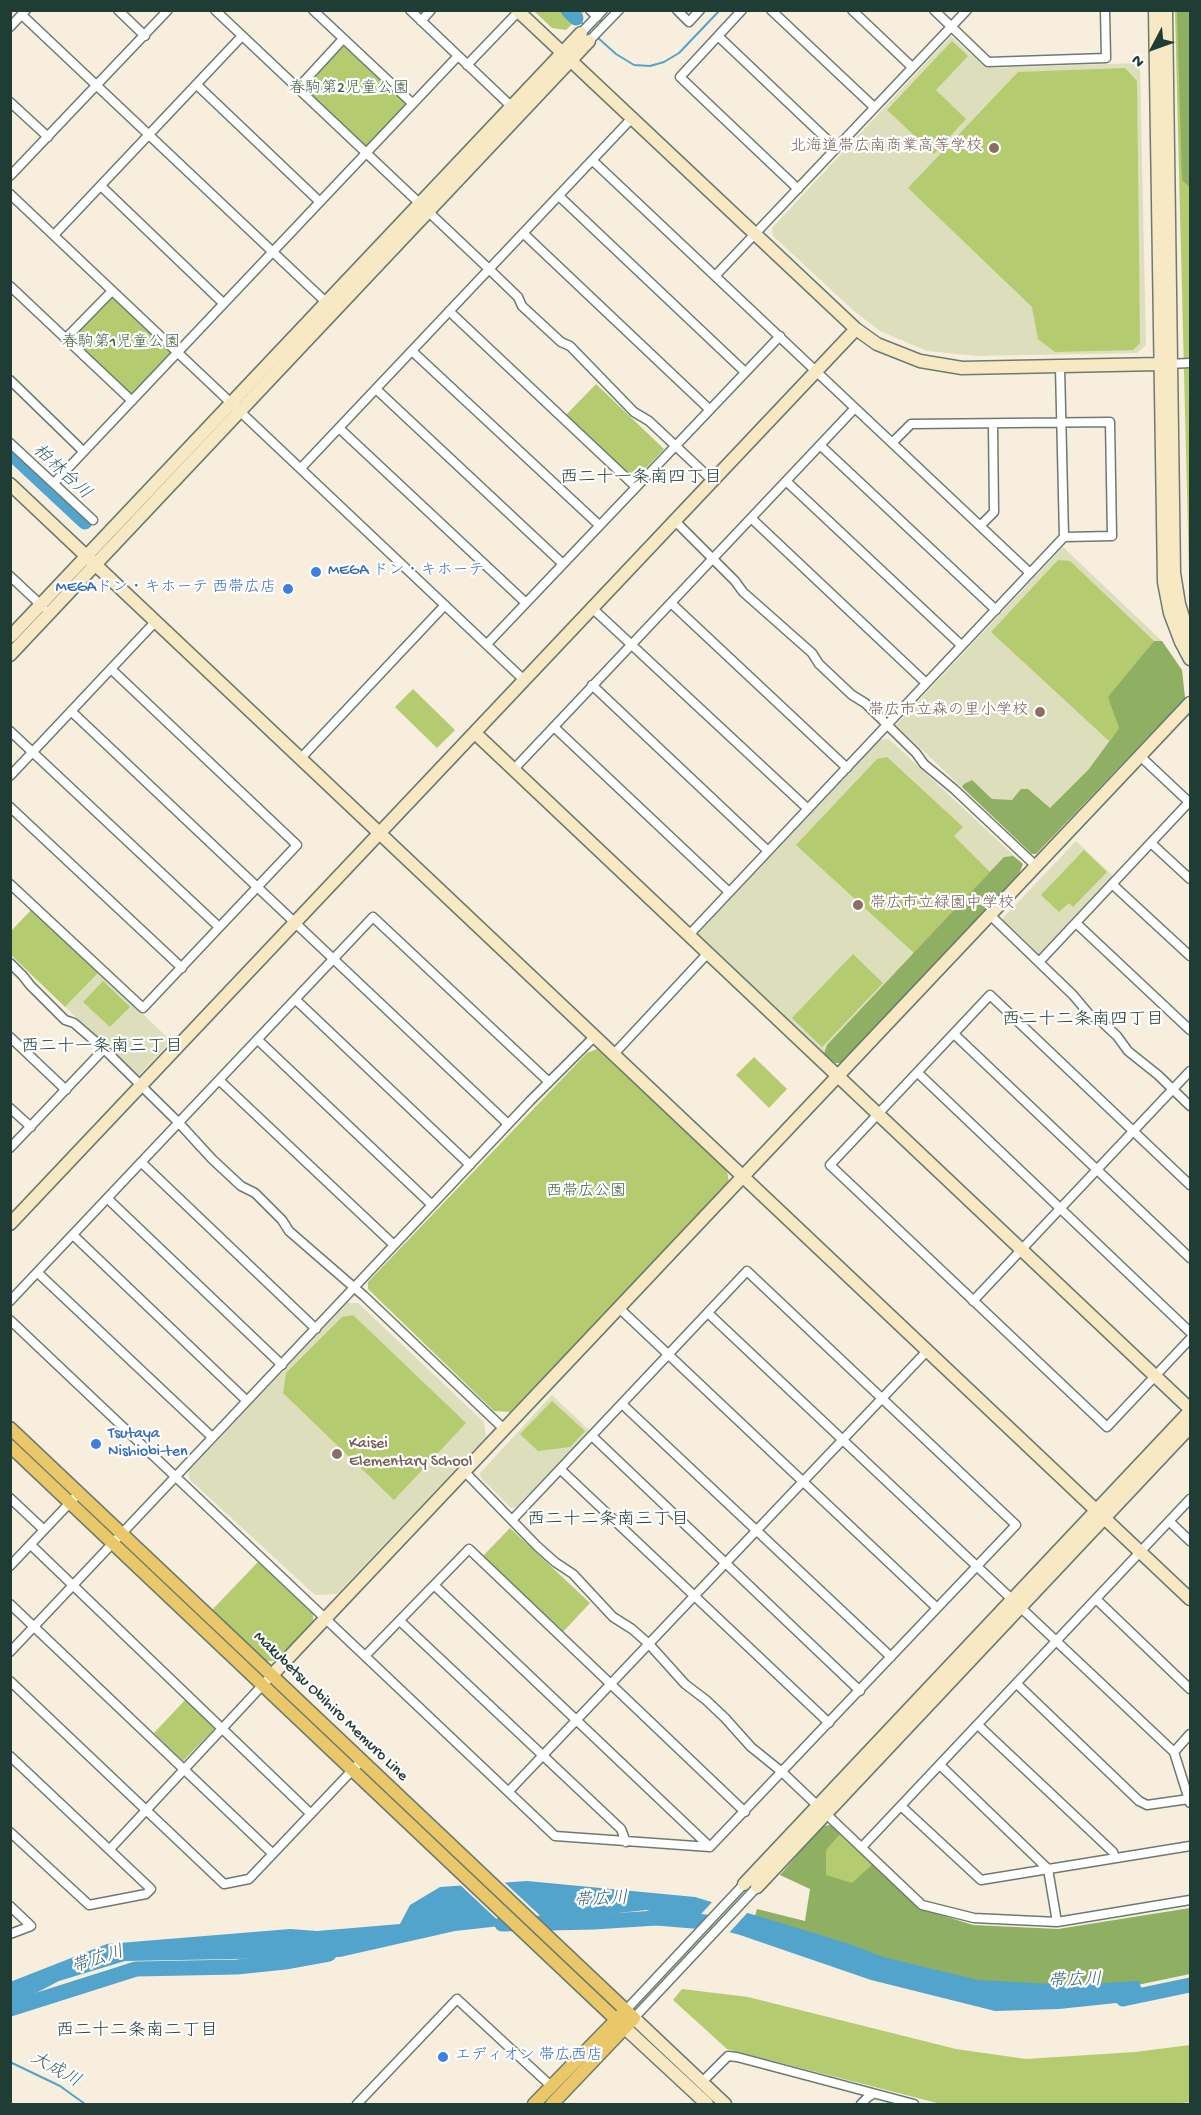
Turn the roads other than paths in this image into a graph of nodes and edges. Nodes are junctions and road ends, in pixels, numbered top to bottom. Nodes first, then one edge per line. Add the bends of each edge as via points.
1 (118, 10) edge
2 (168, 10) edge
3 (216, 10) edge
4 (313, 10) edge
5 (410, 10) edge
6 (430, 10) edge
7 (619, 10) edge
8 (677, 10) edge
9 (700, 10) edge
10 (742, 10) edge
11 (771, 10) edge
12 (852, 10) edge
13 (934, 10) edge
14 (967, 10) edge
15 (1105, 10) edge
16 (1155, 10) edge
17 (1166, 10) edge
18 (518, 11) edge
19 (24, 13) edge
20 (596, 15) edge
21 (421, 21) junction
22 (10, 27) edge
23 (951, 27) junction
24 (145, 36) junction
25 (242, 36) junction
26 (718, 36) junction
27 (585, 37) junction
28 (343, 39) junction
29 (458, 57) junction
30 (567, 58) junction
31 (467, 65) junction
32 (912, 67) junction
33 (197, 85) junction
34 (96, 86) junction
35 (298, 88) junction
36 (10, 102) edge
37 (412, 103) junction
38 (874, 107) junction
39 (516, 112) junction
40 (632, 118) junction
41 (148, 136) junction
42 (48, 137) junction
43 (836, 148) junction
44 (366, 153) junction
45 (592, 160) junction
46 (10, 176) edge
47 (101, 186) junction
48 (798, 189) junction
49 (10, 194) edge
50 (558, 196) junction
51 (320, 202) junction
52 (425, 208) junction
53 (523, 233) junction
54 (755, 234) junction
55 (54, 235) junction
56 (272, 252) junction
57 (489, 269) junction
58 (716, 275) junction
59 (10, 286) edge
60 (112, 291) junction
61 (223, 303) junction
62 (331, 307) junction
63 (449, 311) junction
64 (856, 329) junction
65 (780, 336) junction
66 (66, 338) junction
67 (412, 351) junction
68 (177, 353) junction
69 (1191, 363) edge
70 (1165, 364) junction
71 (1060, 367) junction
72 (817, 371) junction
73 (745, 372) junction
74 (10, 380) edge
75 (376, 388) junction
76 (132, 401) junction
77 (236, 408) junction
78 (855, 408) junction
79 (709, 409) junction
80 (1062, 423) junction
81 (993, 425) junction
82 (339, 428) junction
83 (10, 443) edge
84 (892, 443) junction
85 (820, 445) junction
86 (675, 446) junction
87 (84, 451) junction
88 (301, 468) junction
89 (786, 481) junction
90 (713, 482) junction
91 (54, 483) junction
92 (10, 484) edge
93 (636, 487) junction
94 (751, 518) junction
95 (93, 520) dead end
96 (675, 521) junction
97 (599, 525) junction
98 (980, 526) junction
99 (1064, 537) junction
100 (713, 558) junction
101 (91, 561) junction
102 (563, 564) junction
103 (1030, 573) junction
104 (10, 576) edge
105 (526, 603) junction
106 (671, 603) junction
107 (445, 605) junction
108 (592, 608) junction
109 (46, 609) junction
110 (996, 610) junction
111 (156, 621) junction
112 (10, 637) edge
113 (1191, 640) edge
114 (487, 644) junction
115 (632, 644) junction
116 (961, 645) junction
117 (10, 655) edge
118 (1191, 659) edge
119 (111, 669) junction
120 (525, 680) junction
121 (926, 683) junction
122 (592, 685) junction
123 (1191, 703) edge
124 (71, 711) junction
125 (888, 725) junction
126 (554, 727) junction
127 (10, 731) edge
128 (475, 733) junction
129 (33, 752) junction
130 (1140, 756) junction
131 (301, 758) junction
132 (847, 768) junction
133 (514, 769) junction
134 (10, 776) edge
135 (1190, 802) edge
136 (10, 807) edge
137 (808, 809) junction
138 (381, 833) junction
139 (1151, 843) junction
140 (768, 850) junction
141 (1036, 866) junction
142 (1191, 879) edge
143 (10, 884) edge
144 (1112, 884) junction
145 (258, 888) junction
146 (729, 892) junction
147 (990, 915) junction
148 (296, 923) junction
149 (1076, 923) junction
150 (219, 927) junction
151 (689, 935) junction
152 (708, 953) junction
153 (1191, 956) edge
154 (334, 960) junction
155 (1039, 962) junction
156 (10, 963) edge
157 (182, 968) junction
158 (296, 1000) junction
159 (1191, 1030) edge
160 (954, 1034) junction
161 (10, 1037) edge
162 (594, 1037) junction
163 (258, 1040) junction
164 (104, 1049) junction
165 (613, 1054) junction
166 (1191, 1071) edge
167 (918, 1073) junction
168 (839, 1076) junction
169 (219, 1080) junction
170 (549, 1082) junction
171 (141, 1086) junction
172 (1173, 1089) junction
173 (66, 1090) junction
174 (1191, 1106) edge
175 (10, 1108) edge
176 (878, 1114) junction
177 (179, 1123) junction
178 (508, 1124) junction
179 (31, 1127) junction
180 (1134, 1132) junction
181 (10, 1148) edge
182 (142, 1163) junction
183 (470, 1165) junction
184 (1097, 1170) junction
185 (743, 1176) junction
186 (1191, 1185) edge
187 (108, 1199) junction
188 (432, 1205) junction
189 (1060, 1209) junction
190 (10, 1224) edge
191 (73, 1235) junction
192 (394, 1245) junction
193 (1022, 1250) junction
194 (1191, 1258) edge
195 (38, 1273) junction
196 (355, 1288) junction
197 (10, 1301) edge
198 (973, 1301) junction
199 (619, 1308) junction
200 (708, 1313) junction
201 (10, 1320) edge
202 (316, 1329) junction
203 (1191, 1332) edge
204 (1191, 1339) edge
205 (927, 1351) junction
206 (668, 1355) junction
207 (282, 1365) junction
208 (1156, 1376) junction
209 (882, 1398) junction
210 (247, 1401) junction
211 (622, 1404) junction
212 (1191, 1410) edge
213 (1191, 1427) edge
214 (10, 1428) edge
215 (505, 1430) junction
216 (592, 1436) junction
217 (212, 1437) junction
218 (842, 1440) junction
219 (10, 1446) edge
220 (561, 1470) junction
221 (464, 1471) junction
222 (176, 1476) junction
223 (803, 1482) junction
224 (80, 1493) junction
225 (10, 1498) edge
226 (1191, 1500) edge
227 (70, 1502) junction
228 (1101, 1515) junction
229 (513, 1520) junction
230 (1170, 1521) junction
231 (44, 1530) junction
232 (757, 1530) junction
233 (122, 1533) junction
234 (1191, 1541) edge
235 (114, 1543) junction
236 (31, 1545) junction
237 (1140, 1552) junction
238 (727, 1563) junction
239 (10, 1566) edge
240 (977, 1567) junction
241 (434, 1585) junction
242 (73, 1587) junction
243 (695, 1596) junction
244 (1096, 1599) junction
245 (1191, 1599) edge
246 (10, 1604) edge
247 (1016, 1604) junction
248 (937, 1608) junction
249 (326, 1618) junction
250 (400, 1621) junction
251 (34, 1627) junction
252 (1056, 1642) junction
253 (649, 1644) junction
254 (10, 1652) edge
255 (365, 1656) junction
256 (891, 1657) junction
257 (272, 1675) junction
258 (10, 1680) edge
259 (611, 1684) junction
260 (1017, 1684) junction
261 (263, 1686) junction
262 (1191, 1689) edge
263 (860, 1690) junction
264 (577, 1720) junction
265 (829, 1723) junction
266 (978, 1725) junction
267 (223, 1729) junction
268 (1191, 1734) edge
269 (1174, 1752) junction
270 (543, 1755) junction
271 (10, 1756) edge
272 (357, 1765) junction
273 (940, 1765) junction
274 (184, 1770) junction
275 (782, 1772) junction
276 (509, 1791) junction
277 (1190, 1801) edge
278 (901, 1806) junction
279 (148, 1809) junction
280 (821, 1810) junction
281 (745, 1812) junction
282 (311, 1814) junction
283 (10, 1832) edge
284 (626, 1842) junction
285 (1191, 1846) edge
286 (710, 1847) junction
287 (862, 1847) junction
288 (110, 1849) junction
289 (273, 1854) junction
290 (1115, 1858) junction
291 (1048, 1869) junction
292 (744, 1884) joint
293 (757, 1887) joint
294 (1191, 1900) edge
295 (10, 1906) edge
296 (1057, 1922) junction
297 (10, 1934) edge
298 (630, 2014) junction
299 (621, 2024) junction
300 (702, 2082) junction
301 (551, 2086) junction
302 (873, 2094) junction
303 (357, 2104) edge
304 (534, 2104) edge
305 (552, 2104) edge
306 (707, 2104) edge
307 (725, 2104) edge
308 (861, 2104) edge
309 (914, 2104) edge

1 - 24 street
2 - 24 street
3 - 25 street
4 - 28 street
5 - 21 street
6 - 21 street
7 - 27 street via 601,30
8 - 9 street via 689,22
10 - 26 street
11 - 38 street
12 - 32 street
13 - 23 street
14 - 23 street
15 - 23 street via 1106,58 988,62
16 - 70 street
17 - 70 street
18 - 30 street
18 - 31 street
19 - 22 street
19 - 34 street
20 - 27 street
21 - 29 street
23 - 32 street
24 - 34 street
25 - 33 street
25 - 35 street
26 - 43 street
26 - 48 street via 680,77
27 - 30 street
28 - 35 street
28 - 37 street
29 - 31 street
29 - 37 street
30 - 39 street
30 - 40 street
31 - 39 street
32 - 38 street
33 - 41 street
33 - 51 street
34 - 41 street
34 - 42 street
35 - 44 street
36 - 42 street
37 - 44 street
38 - 43 street
39 - 52 street
40 - 45 street
40 - 54 street
41 - 47 street
41 - 56 street
42 - 46 street
43 - 48 street
44 - 51 street
44 - 52 street
45 - 50 street
45 - 58 street
47 - 55 street
47 - 61 street
48 - 54 street
49 - 55 street
50 - 53 street
50 - 73 street
51 - 56 street
52 - 57 street
52 - 62 street
53 - 57 street
53 - 79 street
54 - 58 street
54 - 64 street
55 - 60 street
56 - 61 street
56 - 62 street
57 - 63 street
57 - 86 street via 518,297 522,306
58 - 65 street
59 - 66 street
60 - 66 street
60 - 68 street
61 - 68 street
62 - 77 street
63 - 67 street
63 - 93 street
64 - 71 street via 877,344 941,366
64 - 72 street
65 - 72 street
65 - 73 street
66 - 76 street
67 - 75 street
67 - 97 street
68 - 76 street
68 - 77 street
69 - 70 street
70 - 71 street
70 - 113 street via 1174,573
70 - 118 street via 1164,582 1180,642
71 - 80 street
72 - 78 street
72 - 90 street
73 - 79 street
74 - 87 street
75 - 82 street
75 - 102 street
76 - 87 street
77 - 88 street
77 - 101 street
78 - 84 street
78 - 85 street
79 - 86 street
80 - 81 street
80 - 99 street
80 - 99 street via 1110,422 1112,536
81 - 84 street via 911,424
81 - 98 street via 994,512
82 - 88 street
82 - 105 street
83 - 91 street
84 - 98 street
85 - 89 street
85 - 110 street
86 - 90 street
86 - 93 street
87 - 91 street
88 - 107 street
89 - 94 street
89 - 116 street
90 - 96 street
91 - 95 street
92 - 101 street
93 - 97 street
94 - 100 street
94 - 121 street
96 - 100 street
96 - 108 street
97 - 102 street
98 - 103 street
99 - 103 street
100 - 106 street
100 - 125 street via 743,592
101 - 109 street
101 - 111 street
102 - 105 street
103 - 110 street
104 - 109 street
105 - 114 street
106 - 115 street
106 - 132 street
107 - 114 street
107 - 131 street
108 - 115 street
108 - 120 street
109 - 112 street
109 - 117 street
110 - 116 street
111 - 119 street
111 - 131 street
114 - 120 street
115 - 122 street
115 - 137 street
116 - 121 street
119 - 124 street
119 - 145 street via 297,845
120 - 128 street
121 - 125 street
122 - 126 street
122 - 140 street
123 - 130 street
124 - 129 street
124 - 145 street
125 - 132 street
125 - 141 street via 929,769
126 - 133 street
126 - 146 street
127 - 129 street
128 - 133 street
128 - 138 street
129 - 134 street
129 - 150 street
130 - 135 street
130 - 141 street
131 - 138 street
132 - 137 street
133 - 151 street
135 - 139 street
136 - 157 street
137 - 140 street
138 - 148 street
138 - 162 street
139 - 142 street
139 - 144 street
140 - 146 street
141 - 147 street
143 - 157 street via 143,1008
144 - 149 street
144 - 153 street
145 - 148 street
145 - 150 street
146 - 151 street
147 - 155 street
147 - 168 street
148 - 154 street
148 - 171 street
149 - 155 street
149 - 159 street
150 - 157 street
151 - 152 street
152 - 165 street
152 - 168 street
154 - 158 street
154 - 170 street via 373,917
154 - 178 street
155 - 172 street via 1089,1014 1117,1036 1128,1052
156 - 164 street via 65,1020
158 - 163 street
158 - 183 street
160 - 167 street
160 - 180 street via 990,995
160 - 184 street
161 - 173 street
162 - 165 street
162 - 170 street
163 - 169 street
163 - 188 street
164 - 171 street
164 - 173 street
165 - 185 street
166 - 172 street
167 - 176 street
167 - 189 street
168 - 176 street
168 - 185 street
169 - 177 street
169 - 192 street
170 - 178 street
171 - 177 street
171 - 190 street
172 - 174 street
172 - 180 street
173 - 179 street
175 - 179 street
176 - 193 street
176 - 198 street via 830,1165
177 - 182 street
177 - 196 street via 241,1186 255,1193 297,1238
178 - 183 street
179 - 181 street
180 - 184 street
180 - 186 street
182 - 187 street
182 - 202 street
183 - 188 street
184 - 189 street
184 - 194 street
185 - 199 street
185 - 205 street
187 - 191 street
187 - 207 street
188 - 192 street
189 - 193 street
189 - 203 street
191 - 195 street
191 - 210 street
192 - 196 street
193 - 198 street
193 - 208 street
195 - 197 street
195 - 217 street
196 - 202 street
196 - 215 street
198 - 208 street via 1107,1427
199 - 206 street
199 - 215 street
200 - 206 street
200 - 209 street via 747,1271
200 - 218 street
201 - 222 street
202 - 207 street
204 - 208 street
205 - 209 street
205 - 228 street
206 - 211 street
206 - 223 street
207 - 210 street
208 - 212 street
209 - 218 street
209 - 240 street via 1016,1525
210 - 217 street
211 - 216 street
211 - 232 street
212 - 228 street
213 - 228 street
214 - 224 main road, Makubetsu Obihiro Memuro Line
215 - 221 street
216 - 220 street
216 - 238 street
217 - 222 street
218 - 223 street
218 - 240 street
219 - 227 main road, Makubetsu Obihiro Memuro Line
220 - 229 street
220 - 243 street
221 - 229 street
221 - 249 street
222 - 233 street
222 - 249 street
223 - 232 street
223 - 248 street
224 - 227 street
224 - 233 main road, Makubetsu Obihiro Memuro Line
225 - 231 street
226 - 230 street
227 - 231 street
227 - 235 main road, Makubetsu Obihiro Memuro Line
228 - 237 street
228 - 247 street
229 - 253 street via 555,1562 573,1574 613,1617
230 - 234 street
230 - 237 street
231 - 236 street
232 - 238 street
232 - 256 street
233 - 235 street
233 - 257 main road, Makubetsu Obihiro Memuro Line
235 - 242 street
235 - 261 main road, Makubetsu Obihiro Memuro Line
236 - 239 street
236 - 242 street
237 - 244 street
237 - 245 street
238 - 243 street
238 - 263 street
240 - 247 street
240 - 248 street
241 - 250 street
241 - 259 street via 469,1549
241 - 264 street
242 - 251 street
242 - 267 street
243 - 253 street
243 - 265 street
244 - 252 street
244 - 262 street
246 - 251 street
247 - 252 street
247 - 280 street
248 - 256 street
249 - 255 street
249 - 257 street
250 - 255 street
250 - 270 street
251 - 254 street
251 - 274 street
252 - 260 street
252 - 269 street
253 - 259 street
253 - 275 street via 751,1747
255 - 276 street
256 - 263 street
257 - 261 street
257 - 272 main road, Makubetsu Obihiro Memuro Line
258 - 279 street
259 - 264 street
259 - 281 street
260 - 266 street
260 - 277 street via 1139,1801 1147,1805
261 - 267 street
261 - 272 main road, Makubetsu Obihiro Memuro Line
263 - 265 street
264 - 270 street
264 - 286 street
265 - 275 street
266 - 273 street
266 - 290 street
267 - 274 street
267 - 282 street
268 - 269 street
269 - 277 street
270 - 276 street
270 - 284 street via 621,1829
271 - 288 street
272 - 282 street
272 - 298 main road, Makubetsu Obihiro Memuro Line via 483,1875
272 - 299 main road, Makubetsu Obihiro Memuro Line via 464,1877
273 - 278 street
273 - 291 street
274 - 279 street
274 - 289 street
275 - 280 street
275 - 281 street
276 - 284 street via 555,1836
278 - 287 street
278 - 291 street via 981,1880
279 - 288 street
279 - 289 street via 224,1884 249,1879
280 - 287 street
280 - 292 street
280 - 293 street
281 - 286 street
282 - 289 street
283 - 288 street via 89,1905 146,1894 151,1889
284 - 286 street
285 - 290 street
287 - 296 street via 922,1905 974,1918
290 - 291 street
291 - 296 street
292 - 298 street via 663,1970
293 - 298 street via 678,1973
294 - 296 street
295 - 297 street via 31,1926
298 - 299 main road
298 - 300 street
299 - 301 main road
299 - 305 main road
299 - 306 street
300 - 302 street via 728,2056
300 - 307 street
301 - 303 street via 457,1999
301 - 304 main road
302 - 308 street
302 - 309 street

